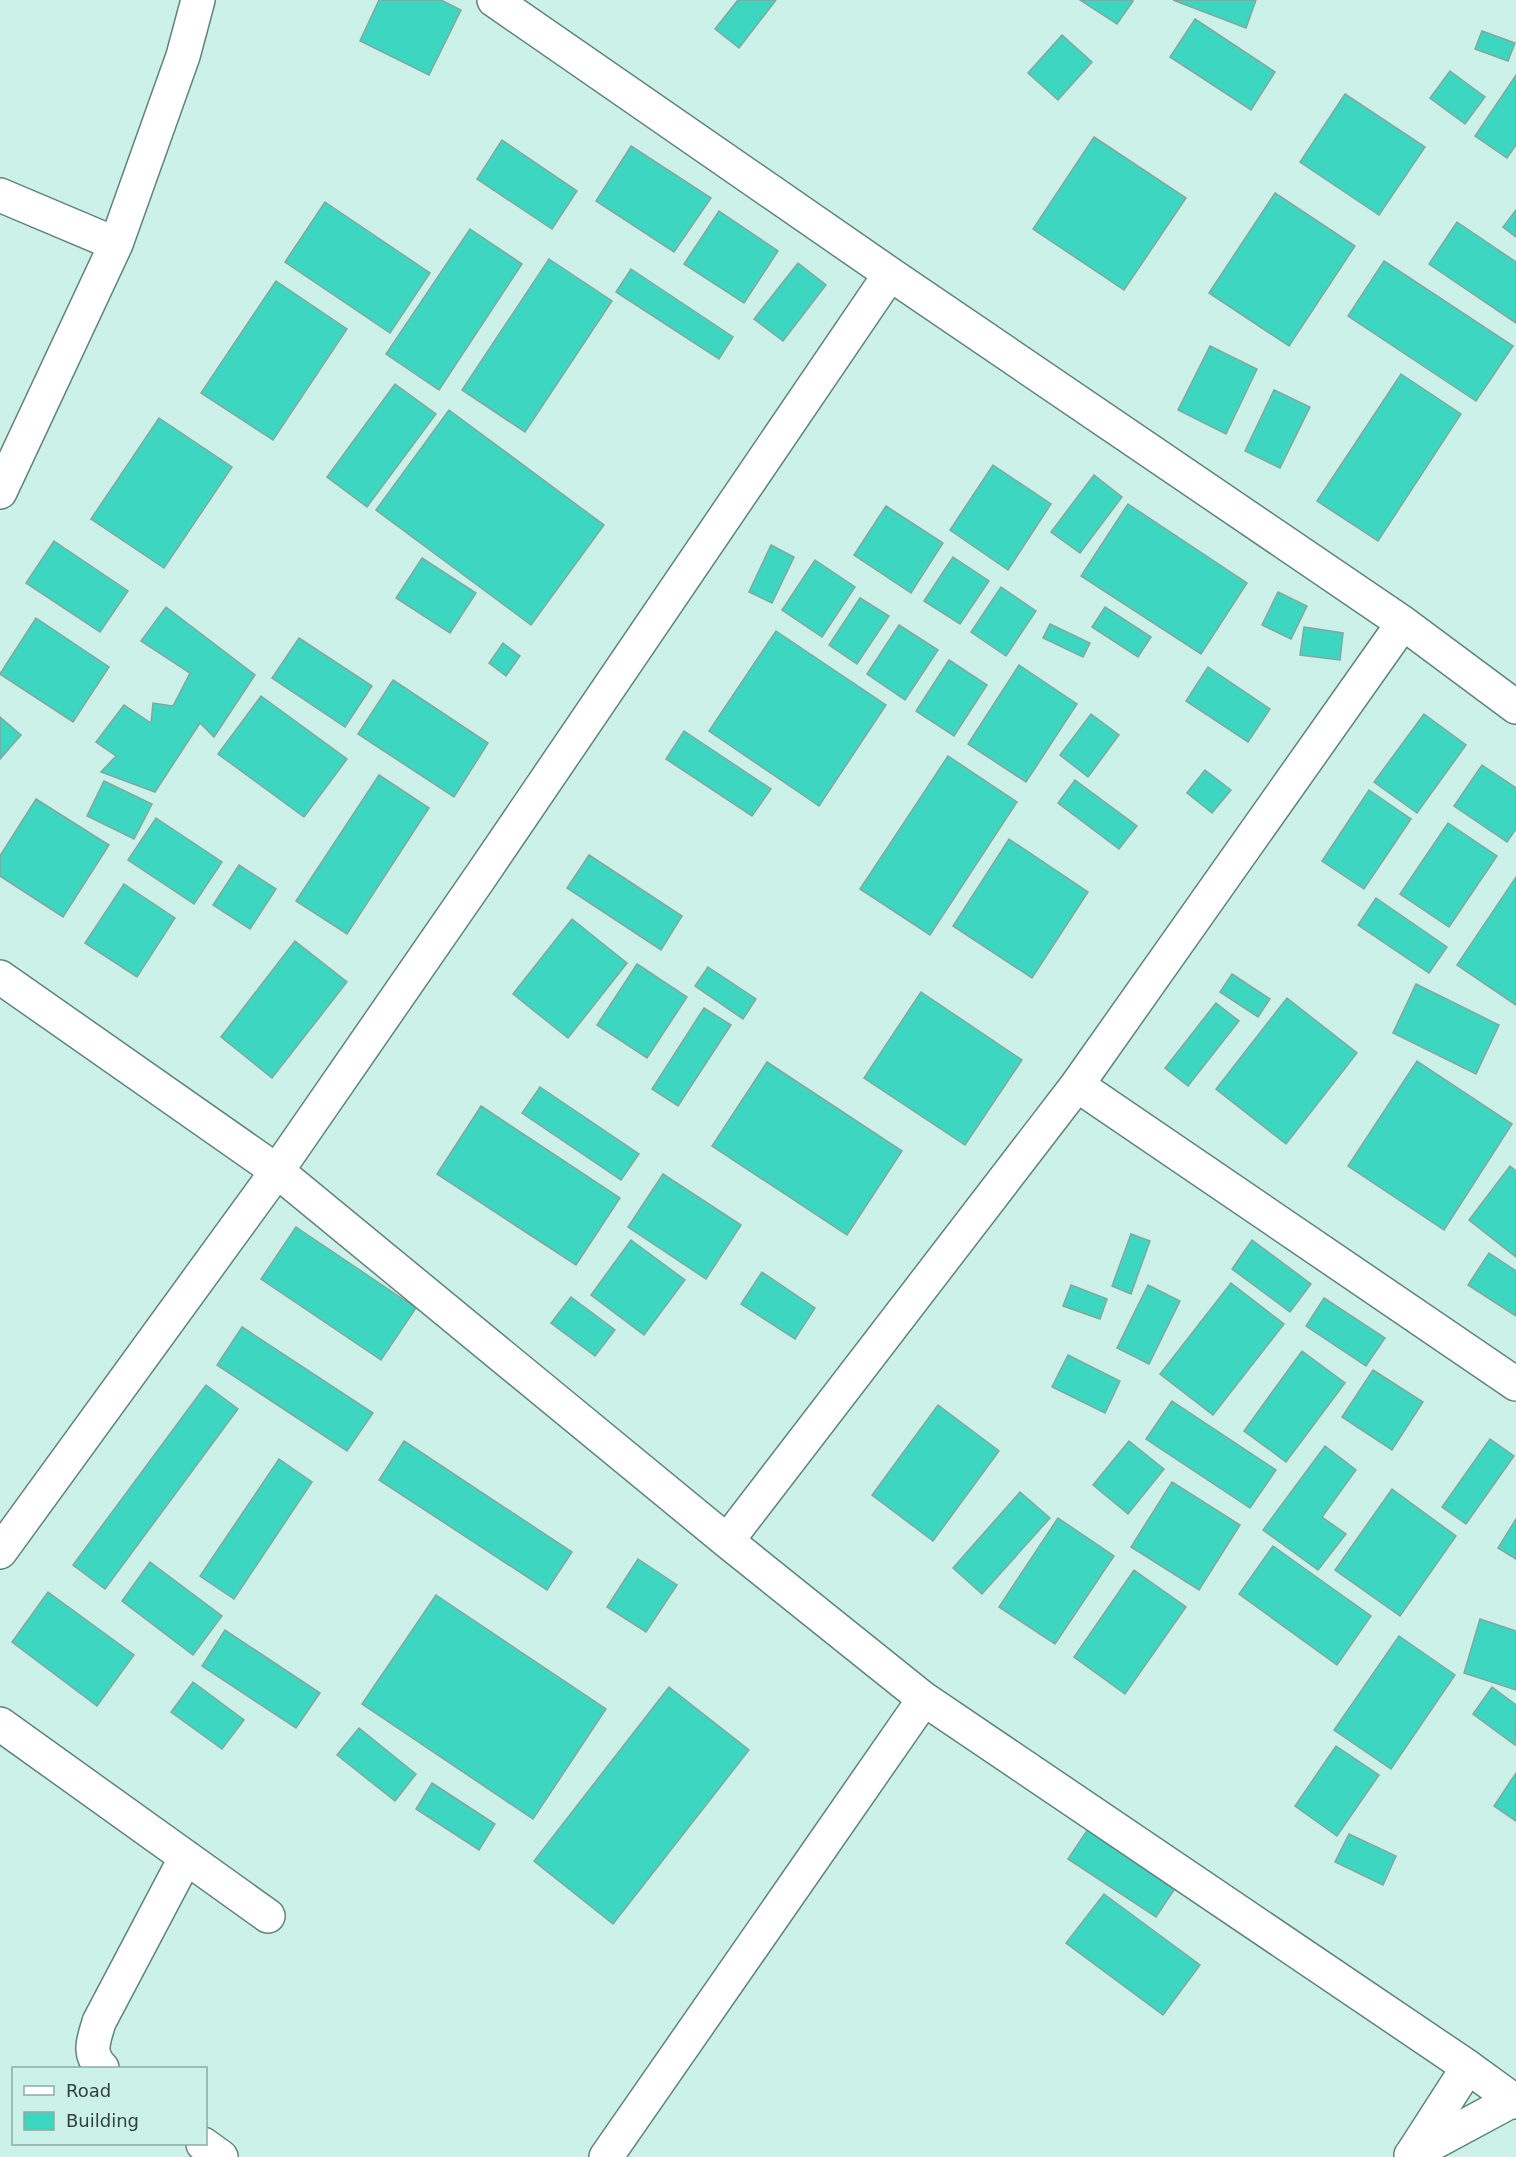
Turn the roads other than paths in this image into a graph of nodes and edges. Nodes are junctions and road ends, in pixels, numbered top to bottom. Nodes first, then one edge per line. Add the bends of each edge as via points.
1 (198, 0) edge
2 (494, 0) edge
3 (0, 195) edge
4 (116, 244) junction
5 (890, 274) junction
6 (2, 482) edge
7 (1403, 623) junction
8 (1516, 707) edge
9 (0, 977) edge
10 (1077, 1085) junction
11 (277, 1171) junction
12 (1516, 1384) edge
13 (727, 1541) junction
14 (0, 1552) edge
15 (924, 1699) junction
16 (0, 1724) edge
17 (186, 1857) junction
18 (267, 1916) dead end
19 (101, 2067) edge
20 (1468, 2067) junction
21 (1515, 2101) edge
22 (204, 2145) edge
23 (1410, 2156) edge
24 (221, 2157) edge
25 (606, 2157) edge

1 - 4 street via 183,56
2 - 5 street
3 - 4 street
4 - 6 street
5 - 7 street
5 - 11 street
7 - 8 street
7 - 10 street
9 - 11 street
10 - 12 street
10 - 13 street
11 - 13 street
11 - 14 street
13 - 15 street
15 - 20 street
15 - 25 street
16 - 17 street
17 - 18 street
17 - 19 street via 99,2022 92,2049
20 - 21 street
20 - 23 street
21 - 23 street
22 - 24 street

